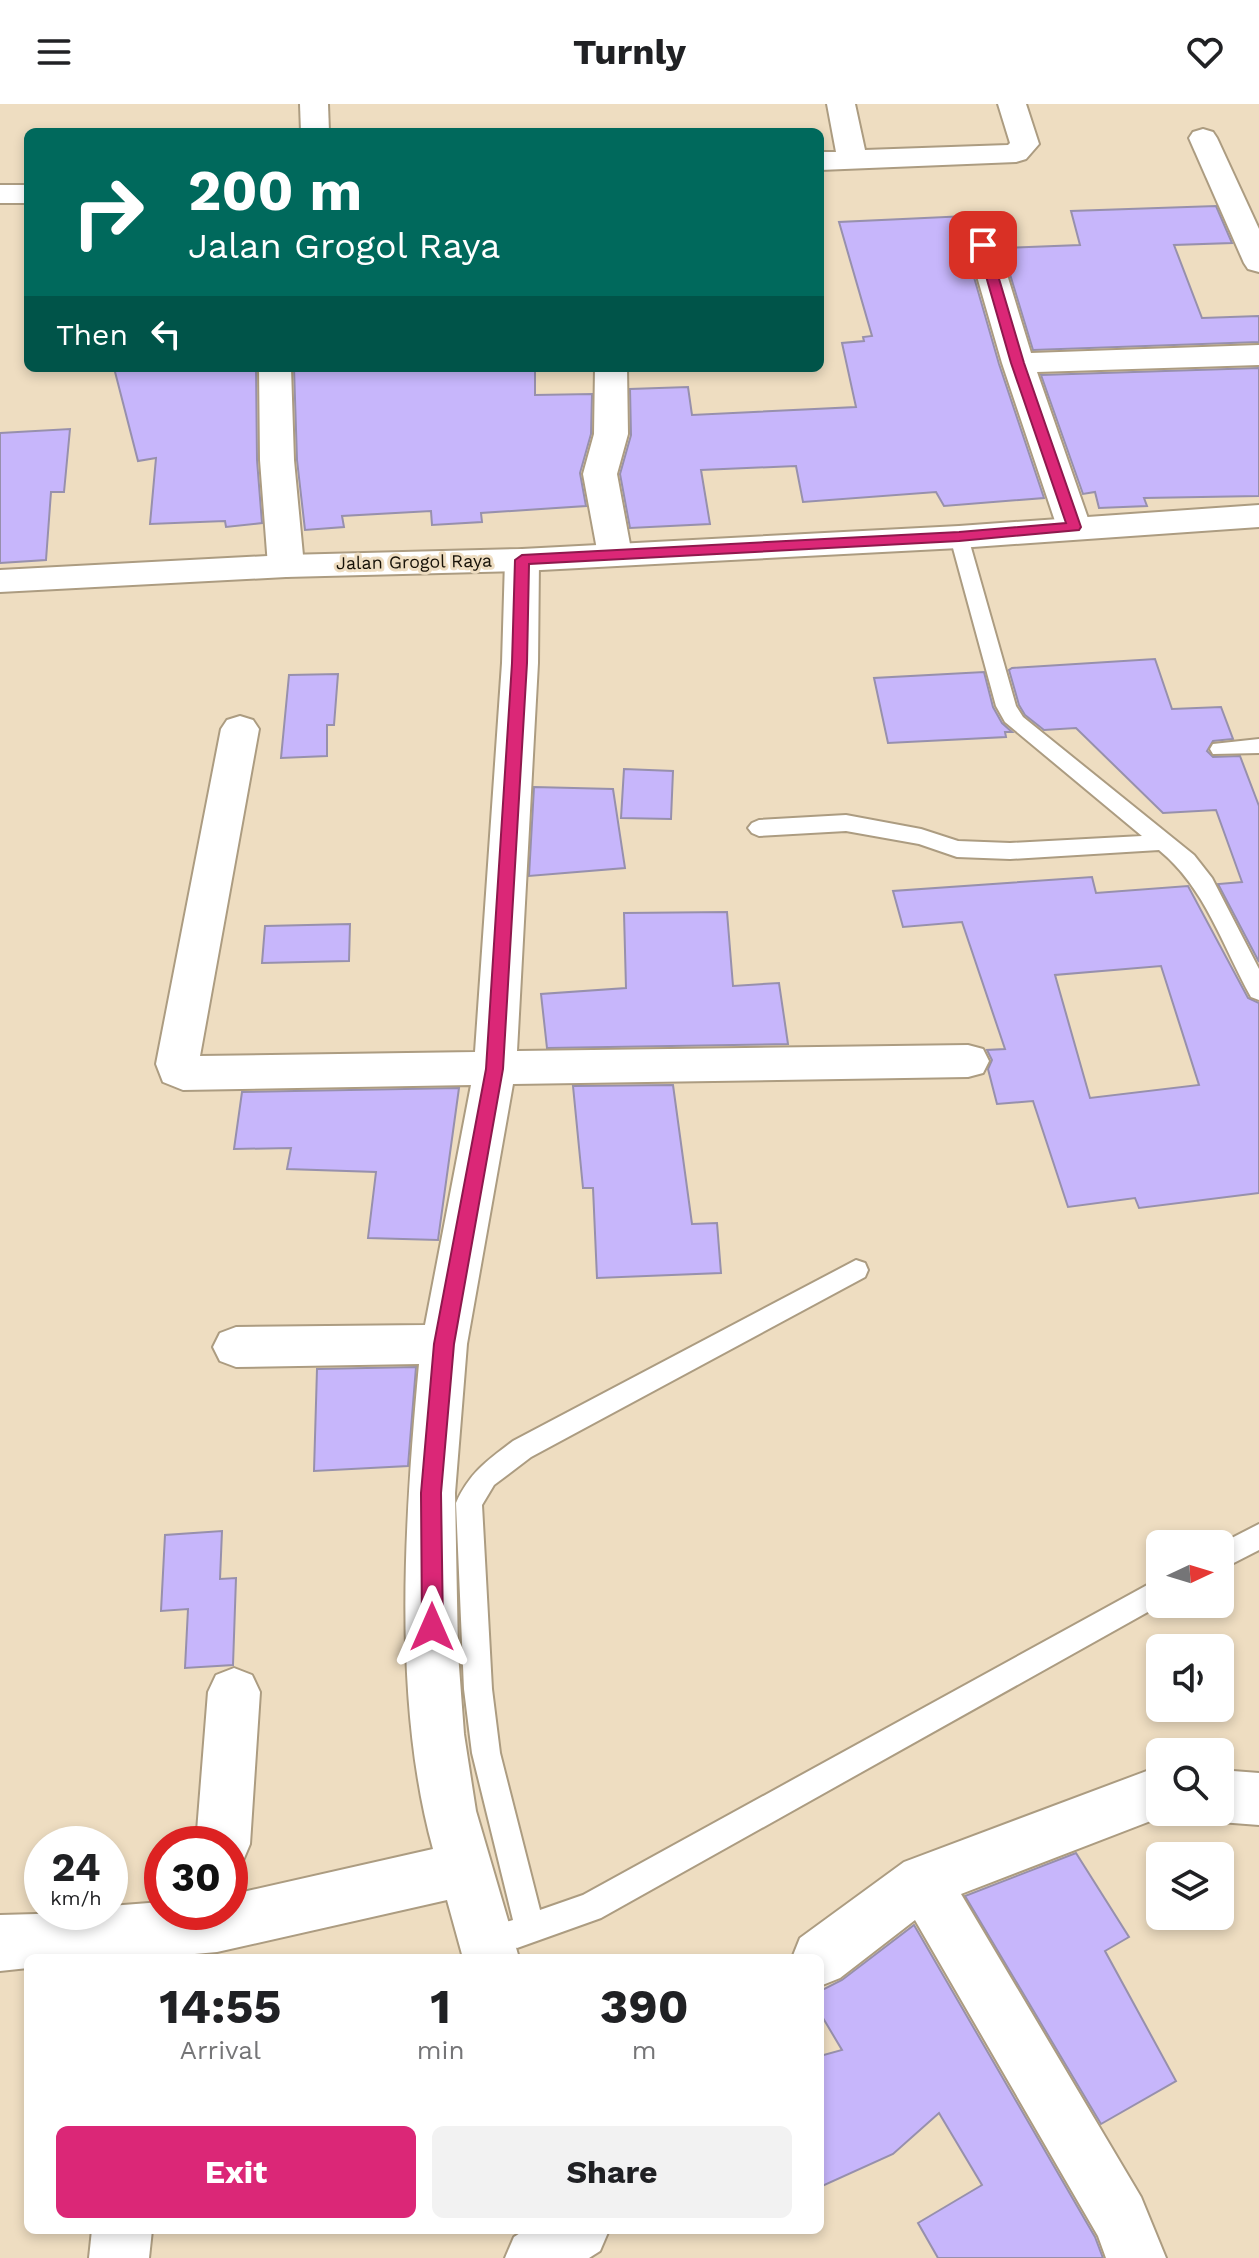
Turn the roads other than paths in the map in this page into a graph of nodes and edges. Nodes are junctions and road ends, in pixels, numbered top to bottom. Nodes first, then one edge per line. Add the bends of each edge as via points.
1 (314, 104) edge
2 (841, 104) edge
3 (1012, 104) edge
4 (315, 128) edge
5 (1203, 138) dead end
6 (852, 160) junction
7 (824, 161) edge
8 (0, 194) edge
9 (24, 194) edge
10 (983, 245) dead end
11 (1259, 263) edge
12 (1259, 355) edge
13 (1018, 363) junction
14 (275, 372) edge
15 (611, 372) edge
16 (1259, 516) edge
17 (1074, 527) junction
18 (963, 548) junction
19 (615, 555) junction
20 (522, 560) junction
21 (286, 566) junction
22 (0, 581) edge
23 (240, 729) dead end
24 (1259, 746) edge
25 (1220, 749) dead end
26 (759, 828) dead end
27 (1166, 842) junction
28 (1258, 987) edge
29 (968, 1061) dead end
30 (495, 1069) junction
31 (856, 1270) dead end
32 (444, 1344) junction
33 (236, 1347) dead end
34 (1259, 1536) edge
35 (1234, 1550) edge
36 (1146, 1599) edge
37 (234, 1692) dead end
38 (1146, 1797) edge
39 (1234, 1797) edge
40 (1259, 1799) edge
41 (224, 1826) edge
42 (464, 1869) junction
43 (923, 1881) junction
44 (248, 1912) edge
45 (191, 1930) edge
46 (0, 1943) edge
47 (162, 1943) edge
48 (502, 1944) edge
49 (824, 1955) edge
50 (122, 2234) edge
51 (573, 2234) edge
52 (119, 2258) edge
53 (535, 2258) edge
54 (1136, 2258) edge

1 - 4 street
2 - 6 street
3 - 6 street via 1025,144 1016,153
5 - 11 street
6 - 7 street
8 - 9 street
10 - 13 street
12 - 13 street
13 - 17 street
14 - 21 street
15 - 19 street via 611,434 600,474
16 - 17 street, Jalan Grogol Raya
17 - 18 street, Jalan Grogol Raya
18 - 19 street, Jalan Grogol Raya
18 - 27 lane via 1006,706 1015,722
19 - 20 street, Jalan Grogol Raya
20 - 21 street, Jalan Grogol Raya
20 - 30 street
21 - 22 street, Jalan Grogol Raya
23 - 30 street via 178,1070 189,1075
24 - 25 lane
26 - 27 lane via 846,823 957,849 1010,851
27 - 28 lane via 1204,884
29 - 30 street
30 - 32 street
31 - 48 lane via 522,1449 485,1477 469,1503 478,1689
32 - 33 street
32 - 42 street via 431,1493 433,1653 442,1765
34 - 35 lane
36 - 48 lane via 590,1907
37 - 41 street
38 - 43 street
39 - 40 street
42 - 44 street
42 - 48 street
43 - 49 street
43 - 54 street via 1120,2218
45 - 47 street
46 - 47 street
50 - 52 street
51 - 53 street

